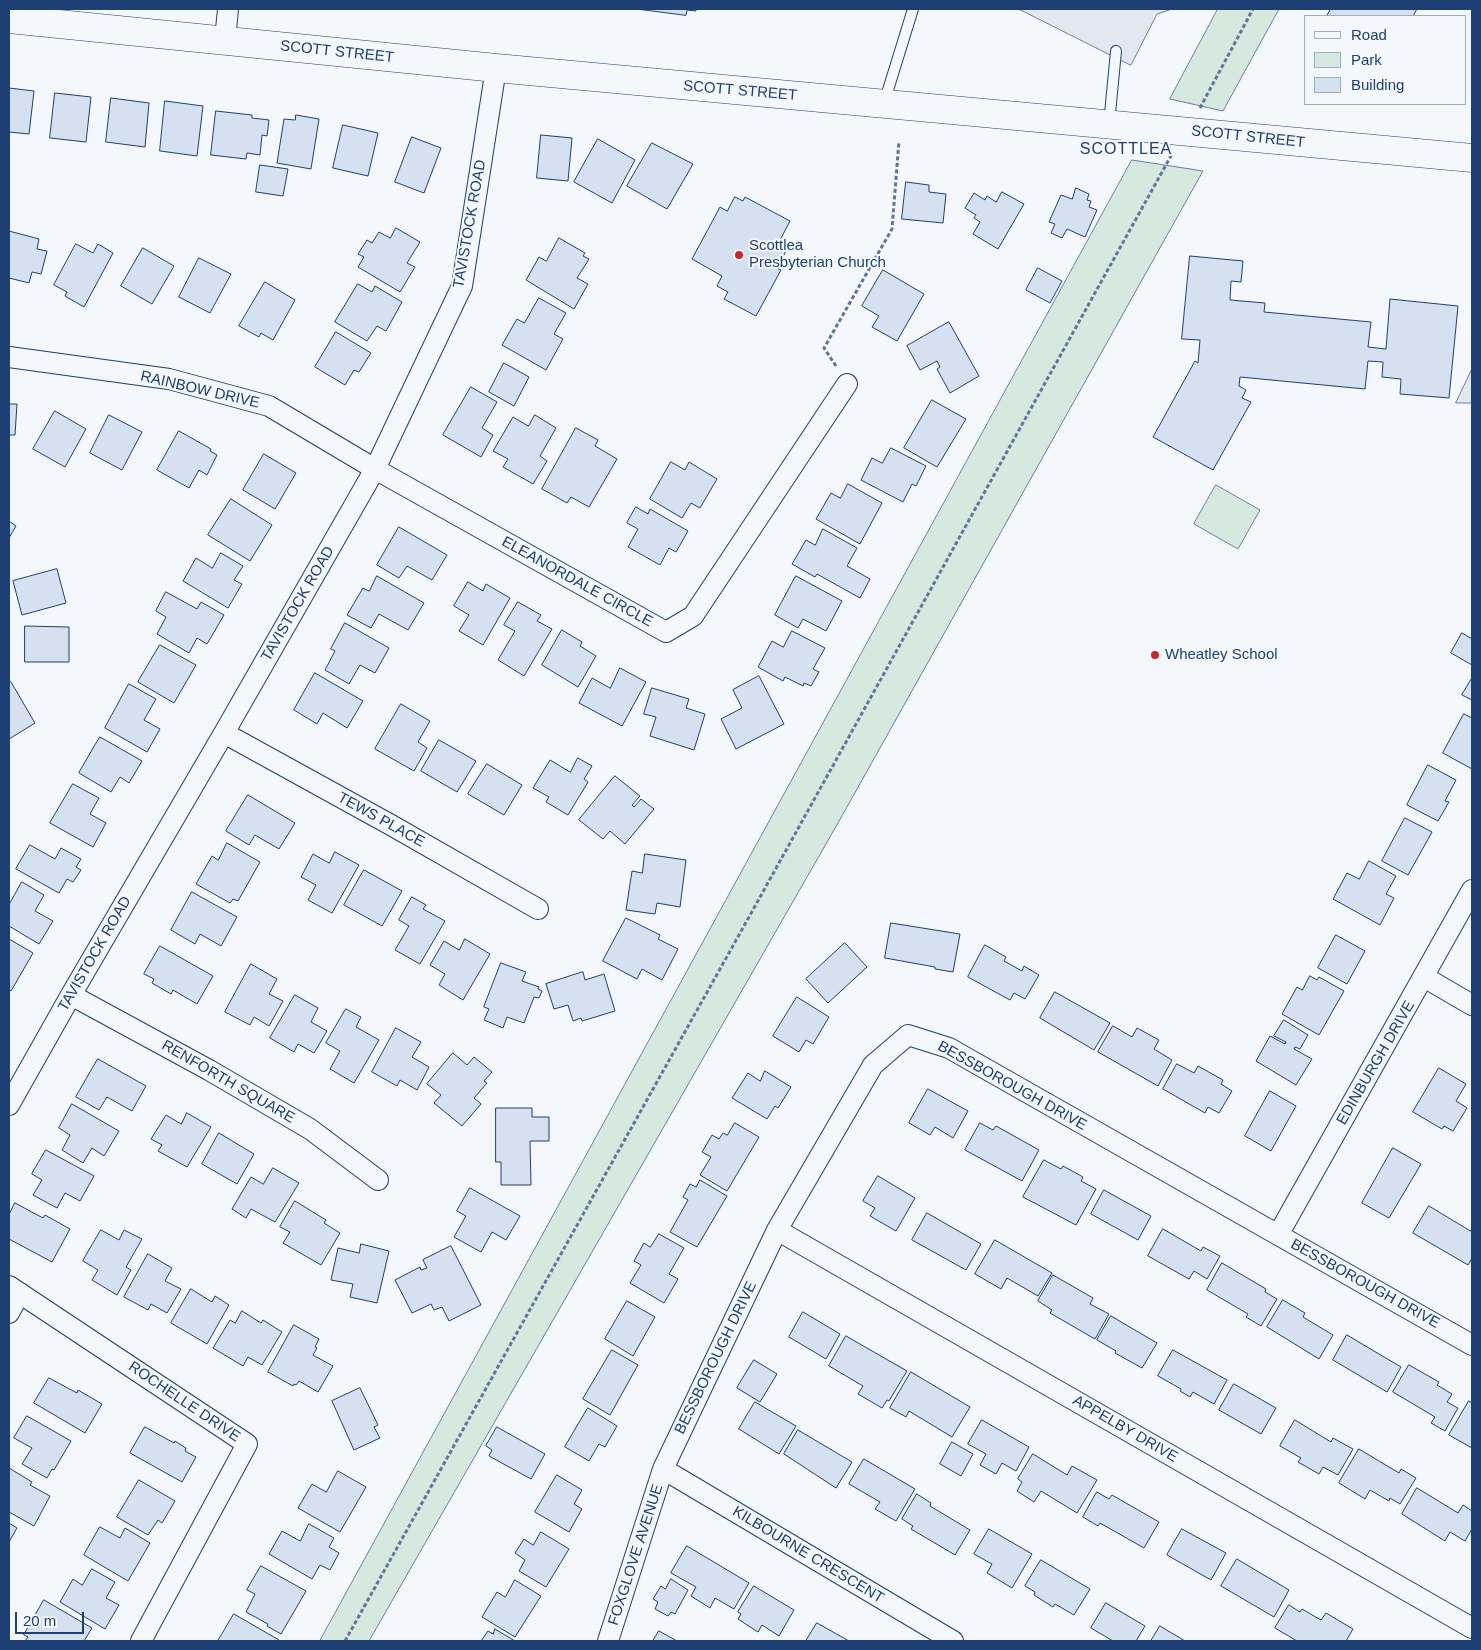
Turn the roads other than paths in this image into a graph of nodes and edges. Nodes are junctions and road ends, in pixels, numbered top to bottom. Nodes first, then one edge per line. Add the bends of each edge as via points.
1 (228, 9) edge
2 (914, 9) edge
3 (9, 18) edge
4 (226, 40) junction
5 (1116, 51) dead end
6 (496, 68) junction
7 (884, 104) junction
8 (1109, 125) junction
9 (1472, 158) edge
10 (9, 356) edge
11 (847, 384) road end
12 (375, 469) junction
13 (224, 733) junction
14 (1472, 890) edge
15 (538, 909) dead end
16 (1424, 977) junction
17 (71, 995) junction
18 (1472, 1005) edge
19 (9, 1105) edge
20 (378, 1180) dead end
21 (777, 1230) junction
22 (1278, 1235) junction
23 (14, 1290) edge
24 (9, 1313) edge
25 (1472, 1345) edge
26 (663, 1469) junction
27 (1472, 1628) edge
28 (141, 1641) edge
29 (608, 1641) edge
30 (954, 1641) edge

1 - 4 street
2 - 7 lane
3 - 4 main road, SCOTT STREET
4 - 6 main road, SCOTT STREET
5 - 8 lane
6 - 7 main road, SCOTT STREET
6 - 12 street, TAVISTOCK ROAD via 462,286
7 - 8 main road, SCOTT STREET
8 - 9 main road, SCOTT STREET
10 - 12 street, RAINBOW DRIVE via 169,379 269,406
11 - 12 street, ELEANORDALE CIRCLE via 693,616 666,632
12 - 13 street, TAVISTOCK ROAD
13 - 15 street, TEWS PLACE
13 - 17 street, TAVISTOCK ROAD
14 - 16 street, EDINBURGH DRIVE
16 - 18 street
16 - 22 street, EDINBURGH DRIVE
17 - 19 street, TAVISTOCK ROAD
17 - 20 street, RENFORTH SQUARE via 310,1129
21 - 22 street, BESSBOROUGH DRIVE via 873,1065 908,1035 948,1048
21 - 26 street, BESSBOROUGH DRIVE
21 - 27 street, APPELBY DRIVE
22 - 25 street, BESSBOROUGH DRIVE
23 - 24 street
23 - 28 street, ROCHELLE DRIVE via 247,1444
26 - 29 street, FOXGLOVE AVENUE
26 - 30 street, KILBOURNE CRESCENT

